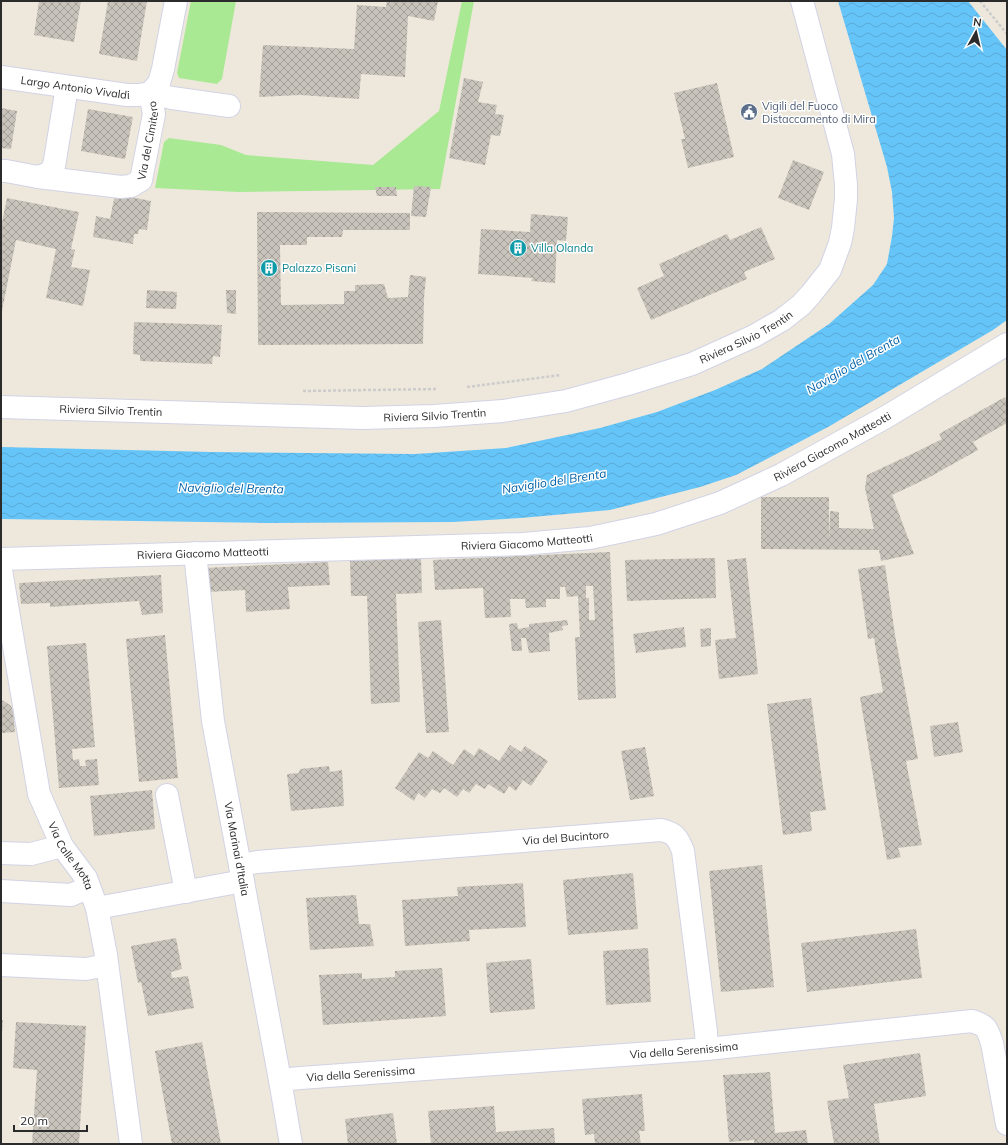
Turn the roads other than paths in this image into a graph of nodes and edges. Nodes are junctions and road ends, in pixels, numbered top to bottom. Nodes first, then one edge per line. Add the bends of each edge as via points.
1 (176, 1) edge
2 (802, 1) edge
3 (1, 77) edge
4 (67, 87) junction
5 (150, 93) junction
6 (229, 106) dead end
7 (1, 171) edge
8 (38, 176) junction
9 (1007, 344) edge
10 (1, 407) edge
11 (195, 553) junction
12 (1, 559) edge
13 (1, 570) edge
14 (167, 795) dead end
15 (62, 846) junction
16 (1, 853) edge
17 (242, 873) junction
18 (90, 887) junction
19 (1, 891) edge
20 (186, 892) junction
21 (97, 908) junction
22 (1, 965) edge
23 (107, 965) junction
24 (707, 1048) junction
25 (280, 1080) junction
26 (1007, 1124) edge
27 (130, 1144) edge
28 (291, 1144) edge

1 - 5 street, Via del Cimitero via 163,69 159,83
2 - 10 street, Riviera Silvio Trentin via 843,154 846,199 843,228 830,270 811,294 782,320 754,336 692,364 628,384 558,402 503,410 434,416 362,418
3 - 4 street, Largo Antonio Vivaldi
4 - 5 street, Largo Antonio Vivaldi via 127,95
4 - 8 street via 54,166 49,173
5 - 6 street, Largo Antonio Vivaldi
5 - 8 street, Via del Cimitero via 154,114 141,180 131,186 121,187
7 - 8 street, Via del Cimitero
9 - 11 street, Riviera Giacomo Matteotti via 886,417 781,475 720,504 656,524 590,538 523,544
11 - 12 street, Riviera Giacomo Matteotti
11 - 17 street, Via Marinai d'Italia via 213,721
13 - 15 street, Via Calle Motta via 39,794
14 - 20 street
15 - 16 street via 32,854
15 - 18 street, Via Calle Motta
17 - 20 street
17 - 24 street, Via del Bucintoro via 257,862 645,831 669,832 680,842 683,851
17 - 25 street, Via Marinai d'Italia
18 - 19 street via 71,895
18 - 21 street, Via Calle Motta
20 - 21 street
21 - 23 street, Via Calle Motta
22 - 23 street via 86,969
23 - 27 street, Via Calle Motta
24 - 25 street, Via della Serenissima
24 - 26 street, Via della Serenissima via 972,1021 982,1024 988,1030
25 - 28 street, Via Marinai d'Italia

